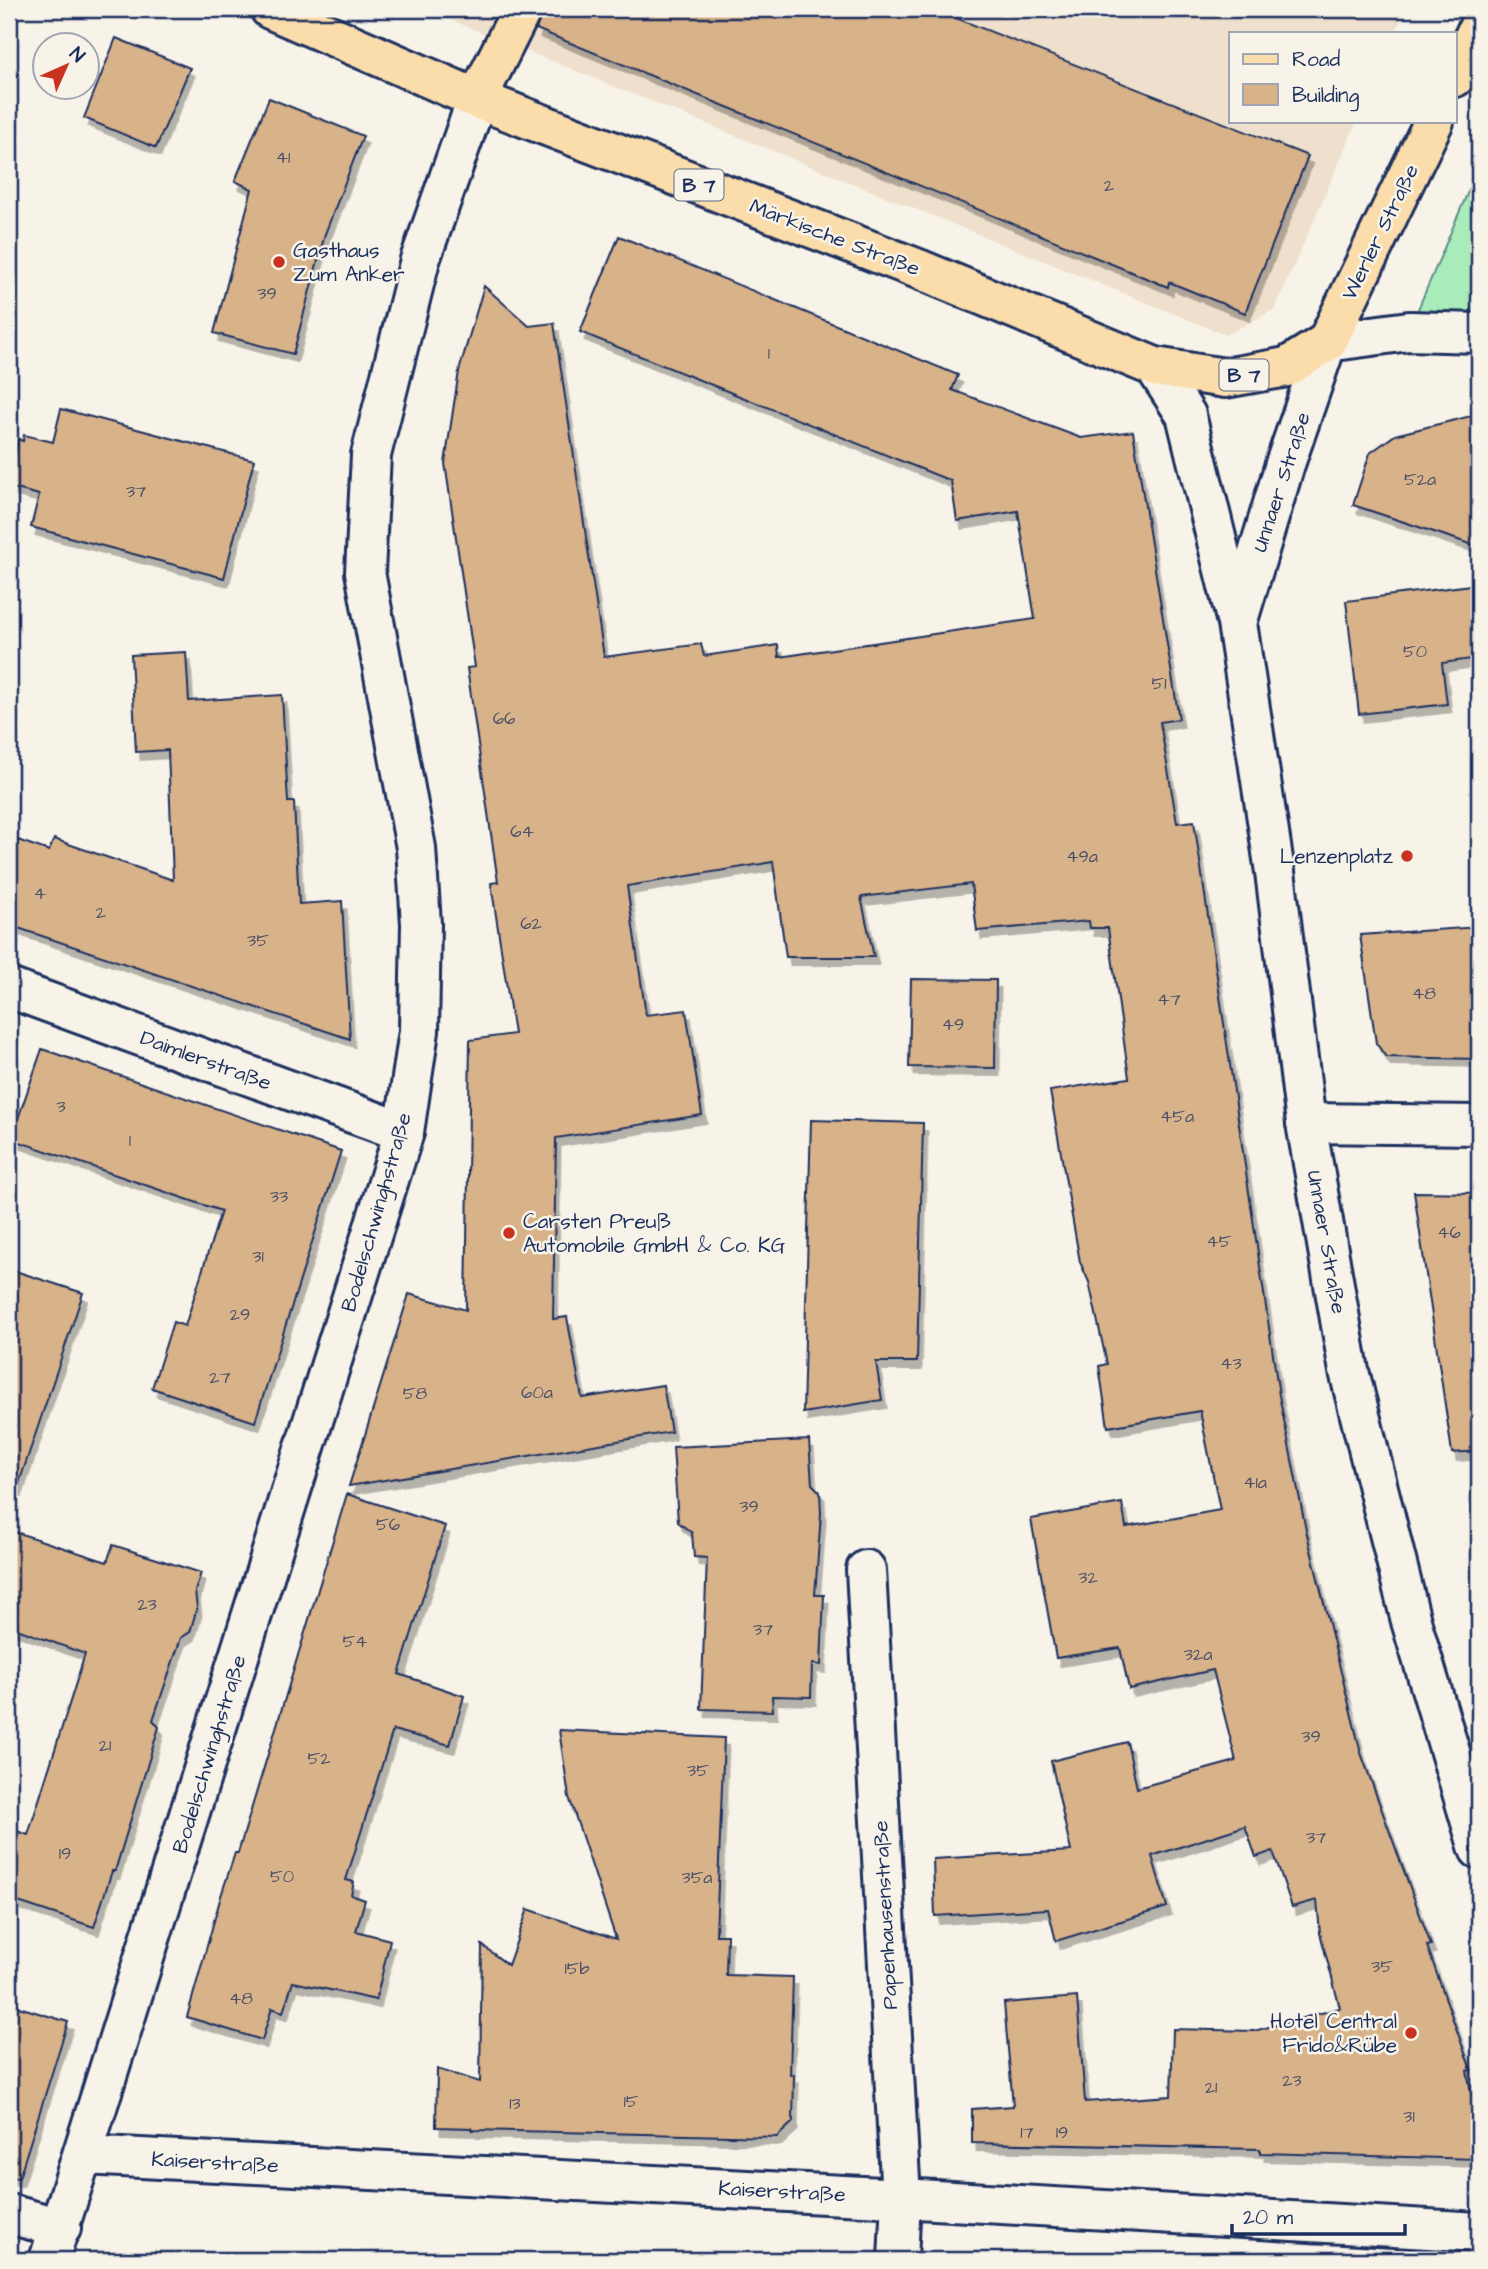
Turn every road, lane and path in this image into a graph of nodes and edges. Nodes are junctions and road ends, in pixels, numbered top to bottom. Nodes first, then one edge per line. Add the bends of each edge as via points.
1 (270, 9) edge
2 (522, 9) edge
3 (1479, 26) edge
4 (1456, 75) edge
5 (477, 99) junction
6 (1434, 122) edge
7 (1479, 333) edge
8 (1327, 342) junction
9 (1155, 367) junction
10 (1237, 622) junction
11 (9, 988) edge
12 (1306, 1122) junction
13 (1479, 1125) edge
14 (404, 1132) junction
15 (866, 1570) dead end
16 (1479, 1849) edge
17 (84, 2155) junction
18 (901, 2197) junction
19 (9, 2214) edge
20 (1479, 2232) edge
21 (55, 2244) edge
22 (898, 2260) edge

1 - 5 main road, Märkische Straße / B 7
2 - 5 main road
3 - 4 main road
5 - 9 main road, Märkische Straße / B 7 via 920,270
5 - 14 street, Bodelschwinghstraße via 420,260 371,455 365,572 416,848 421,925 419,1031
6 - 8 main road, Werler Straße
7 - 8 street via 1409,331
8 - 9 main road, Märkische Straße / B 7 via 1287,367 1225,379
8 - 10 street, Unnaer Straße
9 - 10 street, Unnaer Straße via 1186,415
10 - 12 street, Unnaer Straße
11 - 14 street, Daimlerstraße
12 - 13 street
12 - 16 street, Unnaer Straße via 1349,1371 1411,1621
14 - 17 street, Bodelschwinghstraße
15 - 18 street, Papenhausenstraße
17 - 18 street, Kaiserstraße
17 - 21 street, Bodelschwinghstraße
18 - 20 street, Kaiserstraße
18 - 22 street, Papenhausenstraße
19 - 21 street

